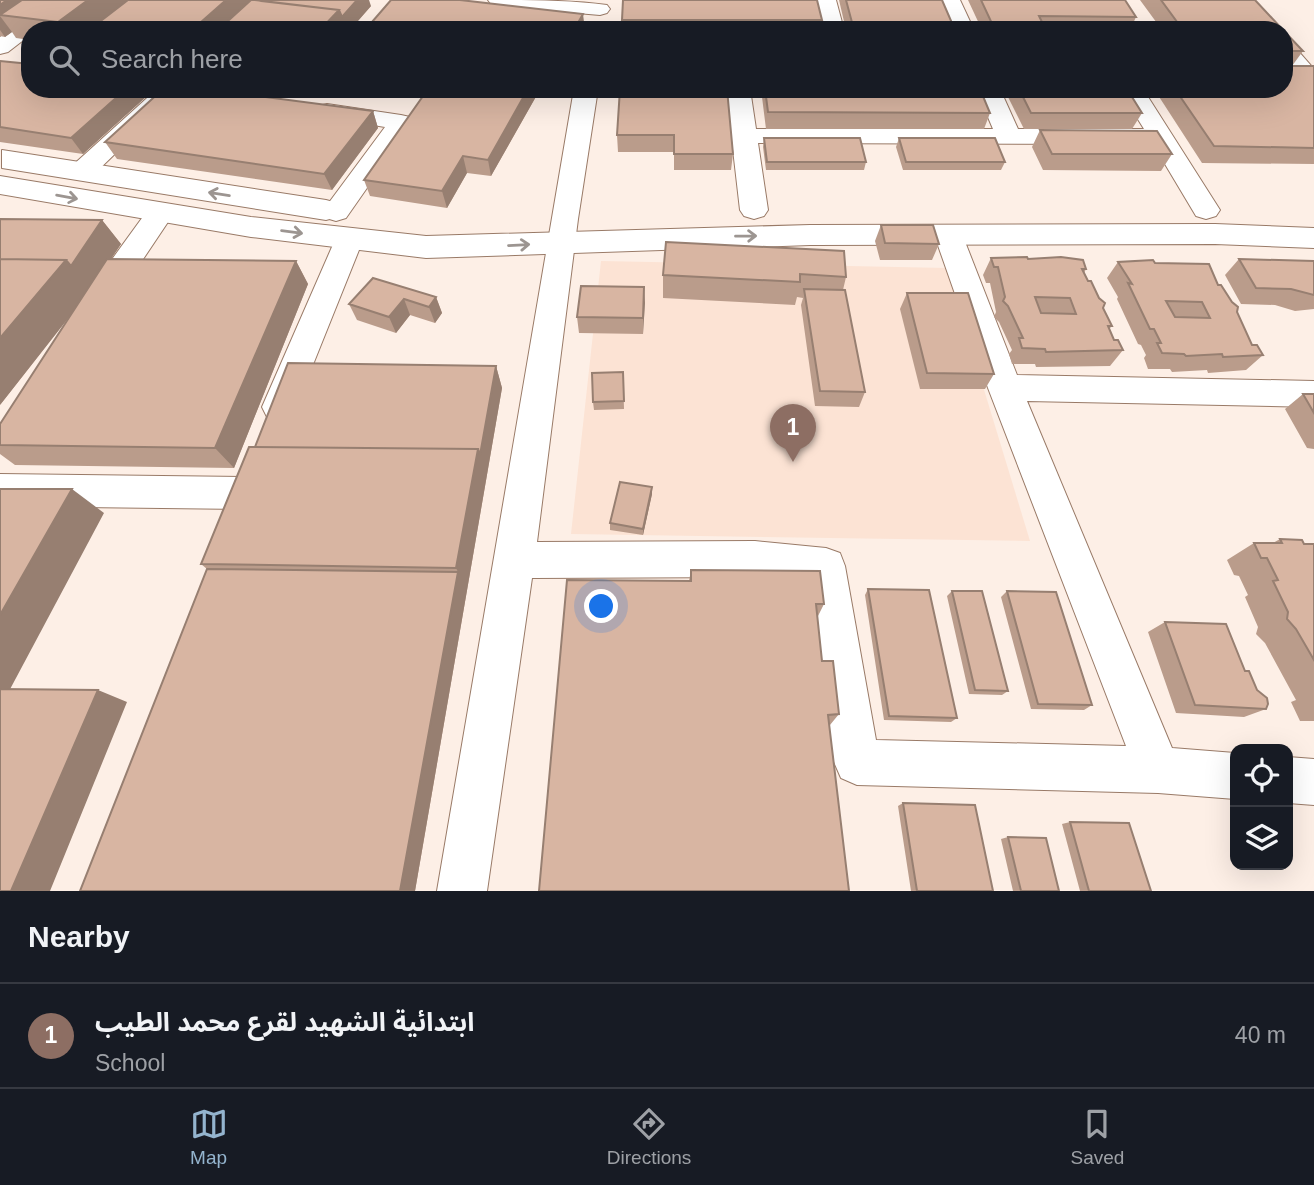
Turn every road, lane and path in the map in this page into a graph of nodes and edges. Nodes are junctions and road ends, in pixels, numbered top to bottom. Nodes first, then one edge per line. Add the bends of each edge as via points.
1 (63, 0) edge
2 (498, 0) edge
3 (826, 0) edge
4 (950, 0) edge
5 (599, 13) edge
6 (34, 21) edge
7 (831, 21) edge
8 (959, 21) edge
9 (21, 30) edge
10 (1, 45) edge
11 (21, 47) edge
12 (1293, 59) edge
13 (1314, 83) edge
14 (162, 98) edge
15 (585, 98) edge
16 (739, 98) edge
17 (992, 98) edge
18 (1137, 98) edge
19 (299, 107) edge
20 (743, 136) junction
21 (1009, 137) junction
22 (1162, 137) junction
23 (0, 159) edge
24 (82, 171) junction
25 (0, 185) edge
26 (1206, 209) junction
27 (754, 210) junction
28 (1314, 212) edge
29 (160, 213) junction
30 (342, 226) junction
31 (563, 231) junction
32 (948, 234) junction
33 (1314, 238) edge
34 (83, 323) edge
35 (1005, 388) junction
36 (1314, 394) edge
37 (0, 489) edge
38 (243, 492) junction
39 (228, 531) edge
40 (515, 560) junction
41 (1158, 770) junction
42 (1230, 776) edge
43 (1293, 780) edge
44 (1314, 782) edge
45 (462, 891) edge

1 - 6 street
2 - 5 street
3 - 7 street
4 - 8 street
9 - 10 street
10 - 11 street
12 - 13 street
14 - 24 street
15 - 31 street
16 - 20 street
17 - 21 street
18 - 22 street
19 - 30 street via 401,122
20 - 21 street
20 - 27 street
21 - 22 street
22 - 26 street
23 - 24 main road
30 -> 24 main road
25 -> 29 main road
26 - 27 main road
26 - 28 main road
27 - 31 main road
29 -> 30 main road
29 - 34 street
30 - 31 main road via 426,247
30 - 38 street
31 -> 32 main road
31 - 40 street
32 - 33 main road
32 - 35 street
35 - 36 street
35 - 41 street
37 - 38 street
38 - 39 street
40 - 41 street via 755,559 826,566 857,762
40 - 45 street
41 - 42 street
43 - 44 street

